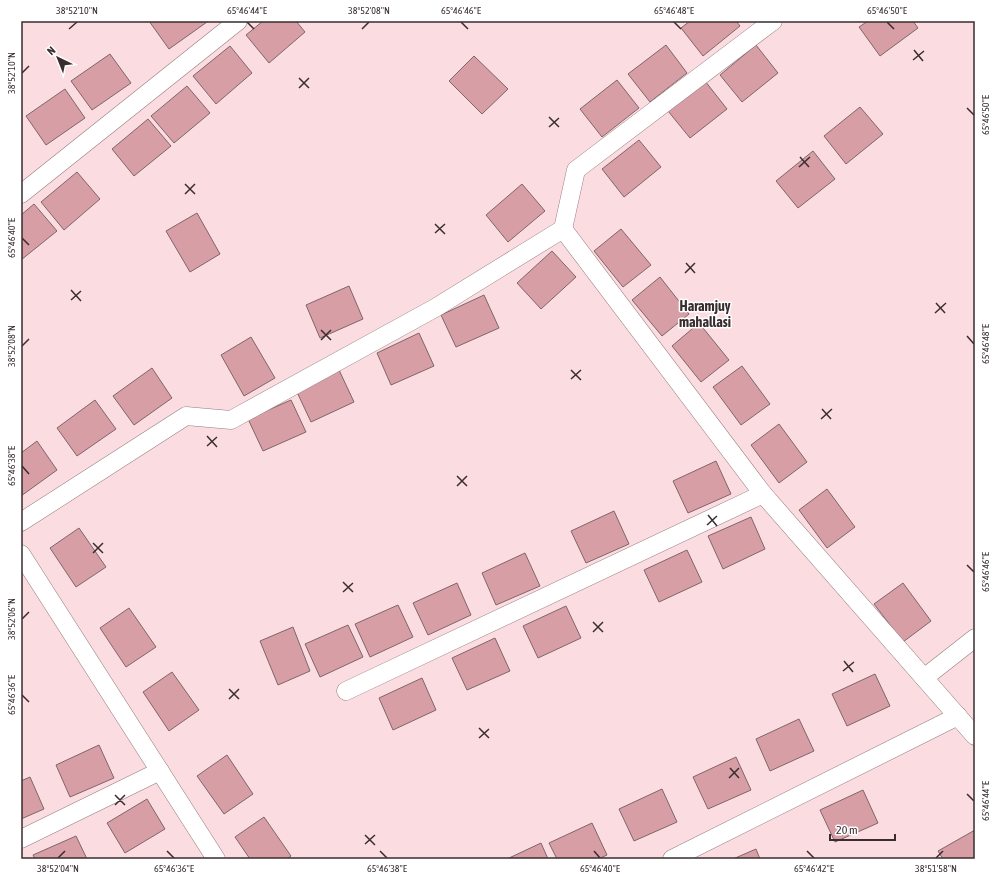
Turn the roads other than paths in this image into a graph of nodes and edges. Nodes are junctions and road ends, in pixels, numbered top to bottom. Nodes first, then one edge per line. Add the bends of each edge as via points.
1 (238, 21) edge
2 (773, 21) edge
3 (21, 194) edge
4 (563, 228) junction
5 (763, 494) junction
6 (21, 522) edge
7 (21, 554) edge
8 (975, 638) edge
9 (924, 678) junction
10 (346, 691) dead end
11 (958, 716) junction
12 (975, 736) edge
13 (160, 771) junction
14 (21, 839) edge
15 (216, 859) edge
16 (672, 859) edge

1 - 3 street
2 - 4 street via 576,170
4 - 5 street
4 - 6 street via 435,308 231,420 186,416
5 - 9 street
5 - 10 street
7 - 13 street
8 - 9 street
9 - 11 street
11 - 12 street
11 - 16 street
13 - 14 street
13 - 15 street

